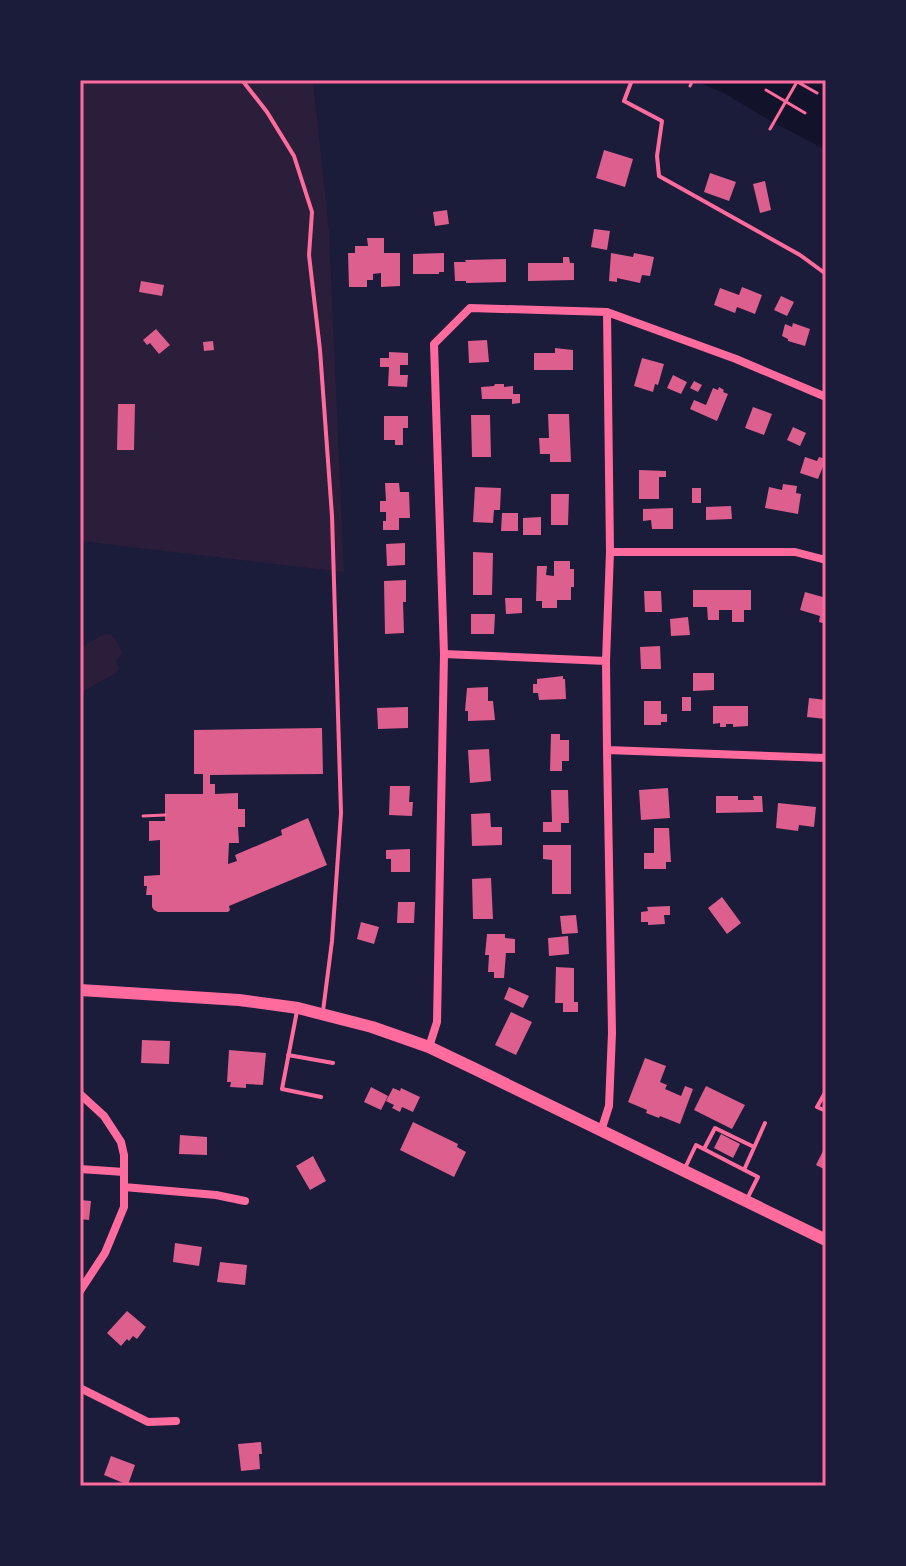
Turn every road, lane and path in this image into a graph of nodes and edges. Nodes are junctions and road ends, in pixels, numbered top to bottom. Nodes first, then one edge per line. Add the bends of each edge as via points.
1 (242, 80) edge
2 (632, 80) edge
3 (693, 80) edge
4 (797, 81) edge
5 (690, 86) dead end
6 (766, 90) dead end
7 (817, 93) dead end
8 (786, 102) junction
9 (805, 113) dead end
10 (770, 129) dead end
11 (826, 274) edge
12 (607, 312) junction
13 (826, 397) edge
14 (610, 552) junction
15 (826, 560) edge
16 (444, 654) junction
17 (606, 661) junction
18 (607, 750) junction
19 (826, 758) edge
20 (165, 815) dead end
21 (143, 816) dead end
22 (80, 990) edge
23 (298, 1008) junction
24 (322, 1013) junction
25 (429, 1047) junction
26 (288, 1055) junction
27 (333, 1063) dead end
28 (826, 1091) edge
29 (80, 1094) edge
30 (321, 1097) dead end
31 (826, 1111) edge
32 (765, 1123) dead end
33 (601, 1131) junction
34 (754, 1147) junction
35 (704, 1149) junction
36 (80, 1169) edge
37 (744, 1170) junction
38 (683, 1171) junction
39 (124, 1172) junction
40 (124, 1187) junction
41 (245, 1201) dead end
42 (746, 1201) junction
43 (826, 1240) edge
44 (80, 1291) edge
45 (80, 1388) edge
46 (176, 1421) dead end

1 - 24 lane via 294,156 312,212 309,255 332,516 341,813
2 - 11 lane via 624,101 662,121 659,176
3 - 5 path
4 - 7 path
4 - 8 path
6 - 8 path
8 - 9 path
8 - 10 path
12 - 13 street
12 - 14 street
12 - 16 street via 470,308 434,344
14 - 15 street via 795,552
14 - 17 street
16 - 17 street
16 - 25 street via 437,1022
17 - 18 street
18 - 19 street
18 - 33 street via 612,1033 609,1106
20 - 21 path
22 - 23 main road
23 - 24 main road
23 - 26 lane
24 - 25 main road
25 - 33 main road
26 - 27 lane
26 - 30 lane via 282,1089
28 - 31 lane via 817,1107
29 - 39 street via 121,1142
32 - 34 lane
33 - 38 main road
34 - 35 lane via 715,1128
34 - 37 lane
35 - 37 lane
35 - 38 lane via 696,1145
36 - 39 street
37 - 42 lane via 758,1177
38 - 42 main road
39 - 40 street
40 - 41 street
40 - 44 street via 124,1207 105,1253
42 - 43 main road
45 - 46 street via 148,1422

